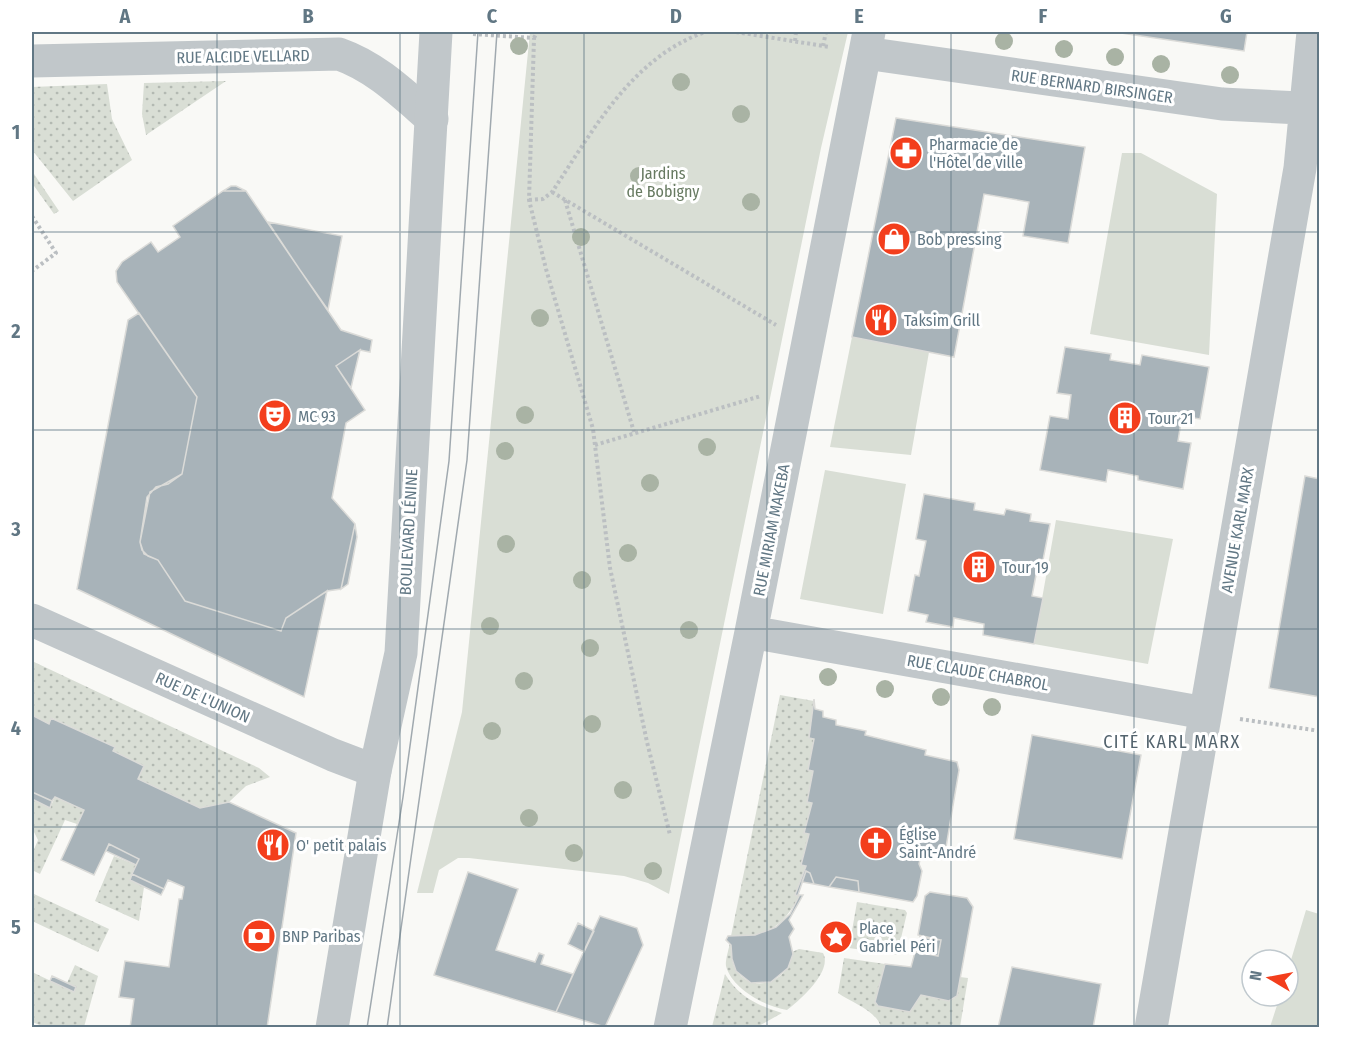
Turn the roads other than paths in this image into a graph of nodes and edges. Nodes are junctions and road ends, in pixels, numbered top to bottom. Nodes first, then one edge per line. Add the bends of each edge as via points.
1 (436, 32) edge
2 (1312, 32) edge
3 (867, 42) edge
4 (32, 61) edge
5 (1312, 110) edge
6 (432, 119) junction
7 (32, 620) edge
8 (751, 632) junction
9 (1205, 713) junction
10 (375, 771) junction
11 (337, 1025) edge
12 (669, 1028) edge
13 (1151, 1028) edge

1 - 6 street, BOULEVARD LÉNINE
2 - 5 street, AVENUE KARL MARX
3 - 5 street, RUE BERNARD BIRSINGER via 1088,86 1222,104
3 - 8 street, RUE MIRIAM MAKEBA
4 - 6 street, RUE ALCIDE VELLARD via 339,54 358,60 384,78
5 - 9 street, AVENUE KARL MARX
6 - 10 street, BOULEVARD LÉNINE via 401,653
7 - 10 street, RUE DE L'UNION
8 - 9 street, RUE CLAUDE CHABROL
8 - 12 street, RUE MIRIAM MAKEBA
9 - 13 street, AVENUE KARL MARX
10 - 11 street, BOULEVARD LÉNINE

